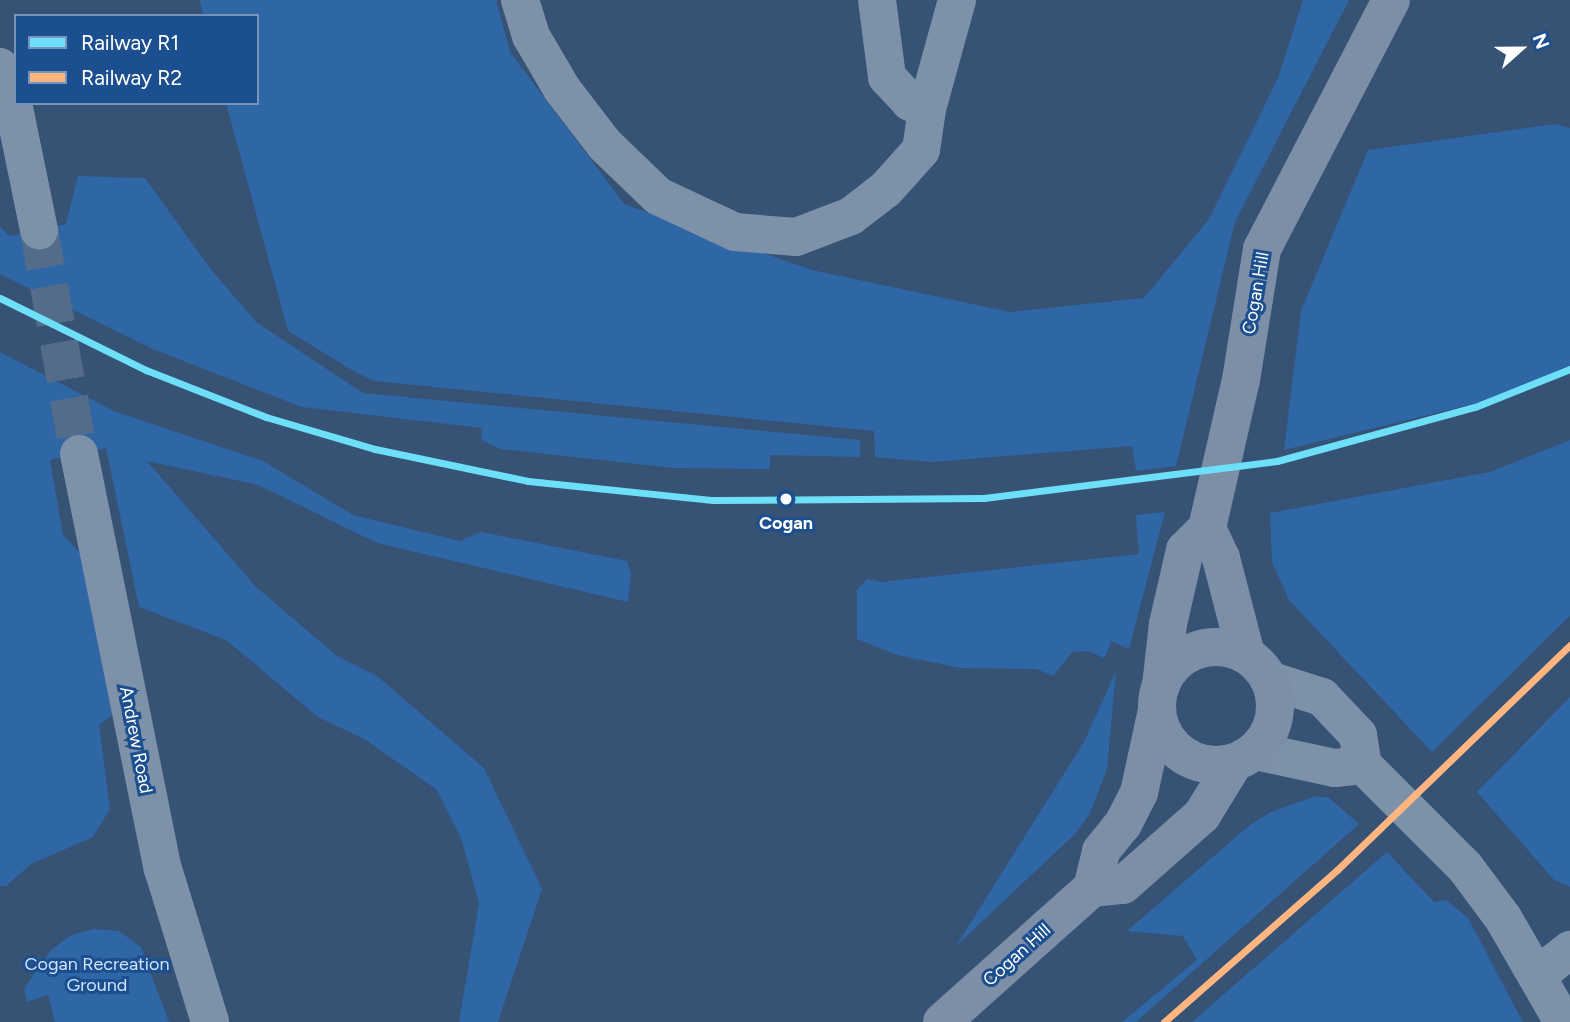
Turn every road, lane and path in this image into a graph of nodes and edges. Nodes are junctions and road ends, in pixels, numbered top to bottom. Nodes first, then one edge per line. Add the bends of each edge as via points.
1 (520, 0) edge
2 (877, 0) edge
3 (957, 0) edge
4 (1391, 0) edge
5 (0, 67) edge
6 (927, 109) junction
7 (39, 230) tunnel mouth
8 (79, 454) tunnel mouth
9 (1207, 528) junction
10 (1258, 668) junction
11 (1159, 698) junction
12 (1245, 757) junction
13 (1363, 765) junction
14 (1092, 888) junction
15 (1570, 950) edge
16 (1538, 975) junction
17 (209, 1022) edge
18 (942, 1022) edge
19 (1563, 1022) edge

1 - 6 street via 531,36 562,89 604,144 658,197 735,232 796,237 851,216 886,189 921,150
2 - 6 street via 887,77 910,102
3 - 6 street
4 - 9 main road, Cogan Hill via 1262,249 1241,380
5 - 7 street via 23,147
8 - 17 street, Andrew Road via 163,869
9 - 10 main road
9 - 11 main road, Cogan Hill via 1185,550 1168,624
10 - 11 main road, Cogan Hill via 1230,649 1196,651 1181,659
10 - 12 main road via 1274,718
10 - 13 street via 1322,697 1358,735
11 - 12 main road via 1161,727 1183,755 1208,764
11 - 14 main road, Cogan Hill via 1139,793 1101,852
12 - 13 street via 1335,768
12 - 14 main road via 1202,815 1123,885
13 - 16 street via 1465,867
14 - 18 main road, Cogan Hill
15 - 16 street
16 - 19 street

